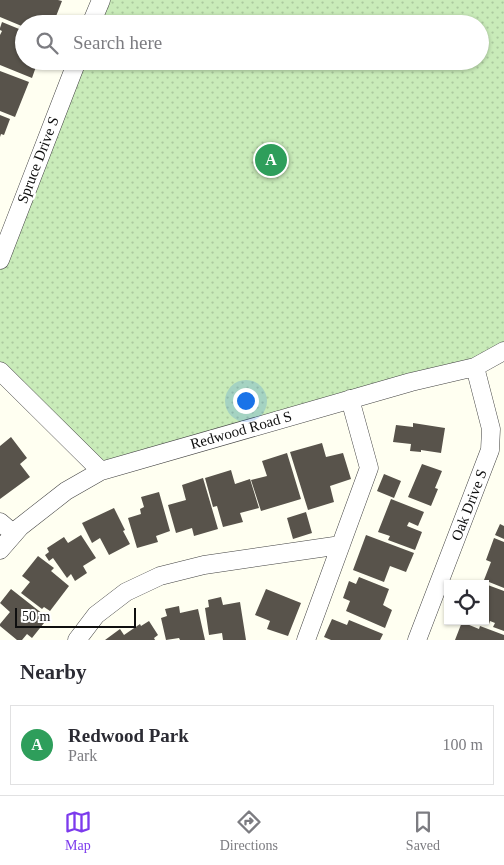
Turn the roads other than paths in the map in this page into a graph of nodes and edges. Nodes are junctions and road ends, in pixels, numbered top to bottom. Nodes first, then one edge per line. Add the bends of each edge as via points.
1 (101, 0) edge
2 (95, 15) edge
3 (74, 70) edge
4 (0, 260) edge
5 (504, 351) edge
6 (475, 367) junction
7 (0, 371) edge
8 (350, 399) junction
9 (102, 471) junction
10 (0, 522) edge
11 (14, 534) junction
12 (341, 544) junction
13 (0, 550) edge
14 (77, 640) edge
15 (306, 640) edge
16 (418, 640) edge

1 - 2 street
3 - 4 street, Spruce Drive S
5 - 6 street, Redwood Road S
6 - 8 street, Redwood Road S
6 - 16 street, Oak Drive S via 491,429 490,450
7 - 9 street
8 - 9 street, Redwood Road S
8 - 12 street via 369,468
9 - 11 street, Redwood Road S via 66,491
10 - 11 street
11 - 13 street, Redwood Road S
12 - 14 street via 204,565 160,576 126,592 96,615
12 - 15 street

